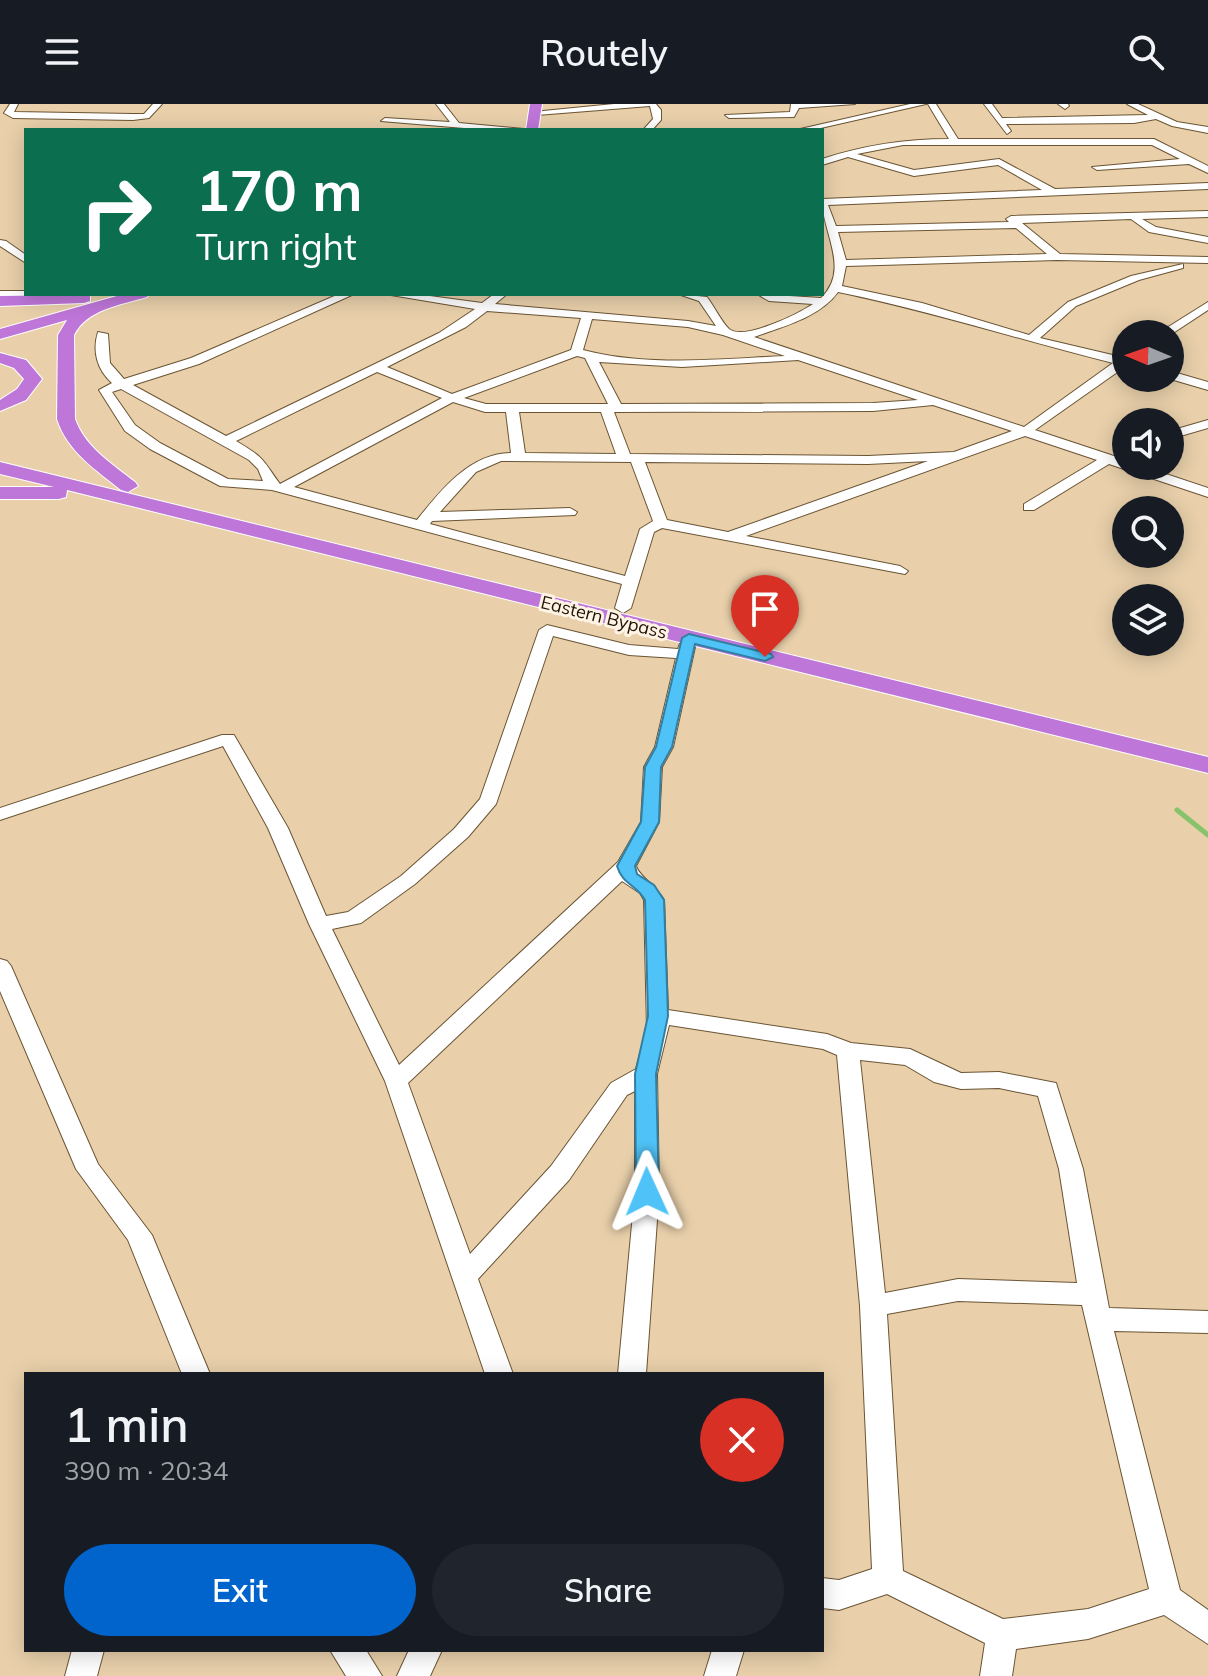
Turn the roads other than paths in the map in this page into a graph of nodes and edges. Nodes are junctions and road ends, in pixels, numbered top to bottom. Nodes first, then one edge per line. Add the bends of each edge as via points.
1 (14, 104) edge
2 (158, 104) edge
3 (440, 104) edge
4 (650, 104) edge
5 (851, 104) edge
6 (922, 104) edge
7 (932, 104) edge
8 (988, 104) edge
9 (1131, 104) edge
10 (795, 105) edge
11 (899, 106) edge
12 (536, 108) edge
13 (729, 115) dead end
14 (1156, 116) junction
15 (385, 121) dead end
16 (1000, 121) junction
17 (456, 125) junction
18 (501, 128) edge
19 (531, 128) edge
20 (649, 128) edge
21 (808, 128) edge
22 (1208, 130) edge
23 (954, 140) junction
24 (1014, 141) junction
25 (1065, 142) junction
26 (1076, 151) dead end
27 (847, 154) junction
28 (824, 161) edge
29 (1192, 161) junction
30 (1208, 170) edge
31 (1208, 186) edge
32 (1132, 190) junction
33 (1056, 194) junction
34 (981, 198) junction
35 (824, 202) edge
36 (992, 205) dead end
37 (1003, 213) dead end
38 (1208, 214) edge
39 (1133, 218) junction
40 (1016, 222) junction
41 (828, 227) edge
42 (1208, 240) edge
43 (5, 242) edge
44 (1057, 257) junction
45 (24, 258) edge
46 (1206, 260) edge
47 (841, 263) junction
48 (835, 288) junction
49 (0, 294) edge
50 (24, 294) edge
51 (127, 296) edge
52 (343, 296) edge
53 (405, 296) edge
54 (499, 296) edge
55 (692, 296) edge
56 (766, 296) edge
57 (107, 299) edge
58 (0, 301) edge
59 (827, 302) junction
60 (1208, 305) edge
61 (485, 307) junction
62 (588, 315) junction
63 (1184, 320) edge
64 (0, 327) edge
65 (726, 332) junction
66 (0, 334) edge
67 (102, 334) dead end
68 (744, 337) junction
69 (1031, 339) junction
70 (576, 352) junction
71 (0, 358) edge
72 (591, 358) junction
73 (805, 358) junction
74 (1112, 358) edge
75 (376, 367) junction
76 (1112, 370) edge
77 (1184, 379) edge
78 (122, 384) junction
79 (1208, 386) edge
80 (452, 398) junction
81 (935, 402) junction
82 (0, 406) edge
83 (611, 407) junction
84 (512, 408) junction
85 (1208, 424) edge
86 (1026, 431) junction
87 (1184, 431) edge
88 (226, 441) junction
89 (0, 453) edge
90 (1112, 454) edge
91 (518, 455) junction
92 (954, 456) junction
93 (630, 457) junction
94 (1104, 457) junction
95 (1112, 460) edge
96 (0, 468) edge
97 (1169, 480) edge
98 (277, 487) junction
99 (119, 490) junction
100 (0, 493) edge
101 (1208, 493) edge
102 (1029, 507) dead end
103 (570, 512) dead end
104 (423, 522) junction
105 (661, 523) junction
106 (731, 536) junction
107 (900, 571) dead end
108 (631, 582) junction
109 (623, 608) junction
110 (686, 646) junction
111 (1208, 749) edge
112 (1208, 765) edge
113 (0, 814) edge
114 (626, 866) junction
115 (319, 924) junction
116 (0, 966) edge
117 (658, 1016) junction
118 (848, 1051) junction
119 (646, 1074) junction
120 (396, 1081) junction
121 (466, 1275) junction
122 (873, 1306) junction
123 (1096, 1306) junction
124 (1208, 1322) edge
125 (195, 1372) edge
126 (498, 1372) edge
127 (632, 1372) edge
128 (888, 1579) junction
129 (824, 1593) edge
130 (1167, 1599) junction
131 (1208, 1629) edge
132 (1002, 1635) junction
133 (87, 1652) edge
134 (348, 1652) edge
135 (425, 1652) edge
136 (727, 1652) edge
137 (81, 1676) edge
138 (366, 1676) edge
139 (413, 1676) edge
140 (720, 1676) edge
141 (996, 1676) edge

1 - 2 street via 8,113 13,115 133,117 146,116
3 - 17 street
4 - 12 street
4 - 20 street via 657,110 657,120
5 - 10 street
6 - 11 street
7 - 23 street
8 - 16 street
9 - 14 street
10 - 13 street via 794,114
11 - 21 street
12 - 19 highway
14 - 16 street
14 - 22 street
15 - 17 street
16 - 24 street
17 - 18 street
23 - 24 street
23 - 27 street via 884,144
24 - 25 street
25 - 26 street
25 - 29 street via 1154,142
27 - 28 street
27 - 33 street via 914,173 1003,162
29 - 30 street
29 - 32 street via 1092,164
31 - 32 street
32 - 33 street
33 - 34 street
34 - 35 street
34 - 36 street
37 - 40 street
38 - 39 street
39 - 40 street
39 - 42 street via 1148,229
40 - 41 street
40 - 44 street
41 - 47 street
43 - 45 street
44 - 46 street
44 - 47 street
46 - 69 street via 1135,278 1072,304
47 - 48 street
48 - 59 street
48 - 69 street via 918,305
49 - 50 street
51 - 57 highway
52 - 78 street via 195,361
53 - 61 street
54 - 61 street
55 - 65 street via 703,299
56 - 59 street
57 - 58 highway
57 - 64 highway
57 - 66 highway
57 - 99 highway via 71,325 66,335 66,419 76,442
59 - 68 street
60 - 63 street
61 - 62 street
61 - 75 street via 462,325
62 - 65 street
62 - 70 street
65 - 68 street
67 - 78 street via 105,369
68 - 73 street
69 - 74 street
70 - 72 street
70 - 80 street
71 - 82 highway via 21,364 33,379 17,398
72 - 73 street
72 - 83 street
73 - 81 street
75 - 80 street
75 - 88 street
76 - 86 street
77 - 79 street
78 - 88 street
78 - 98 street via 105,390 130,428 155,446 225,483
80 - 84 street via 485,408
80 - 98 street
81 - 83 street via 873,407
81 - 86 street
83 - 84 street
83 - 93 street
84 - 91 street
85 - 87 street
86 - 92 street
86 - 94 street
88 - 98 street via 264,467
89 - 99 highway, Eastern Bypass
90 - 94 street
91 - 93 street
91 - 104 street via 471,469
92 - 93 street
92 - 106 street
93 - 105 street
94 - 95 street
94 - 102 street
96 - 99 highway, Eastern Bypass
97 - 101 street
98 - 104 street
99 - 100 highway
99 - 109 highway, Eastern Bypass
99 - 110 highway, Eastern Bypass
103 - 104 street
104 - 108 street
105 - 106 street
105 - 108 street via 647,529
106 - 107 street
108 - 109 street
109 - 111 highway, Eastern Bypass
110 - 112 highway, Eastern Bypass
110 - 114 street via 664,747 653,767 650,822
110 - 115 street via 629,650 547,630 489,800 408,880 354,918
113 - 115 street via 228,739 278,828
114 - 117 street via 629,876 654,900
114 - 120 street
115 - 120 street
116 - 125 street via 88,1169 139,1235
117 - 118 street via 827,1042
117 - 119 street
118 - 122 street
118 - 123 street via 910,1057 961,1081 999,1080 1048,1089 1081,1215
119 - 121 street via 619,1089 560,1173
119 - 127 street via 647,1192
120 - 121 street
121 - 126 street
122 - 123 street via 958,1290
122 - 128 street
123 - 124 street
123 - 130 street
128 - 129 street via 839,1595
128 - 132 street
130 - 131 street
130 - 132 street via 1088,1624
132 - 141 street
133 - 137 street
134 - 138 street
135 - 139 street
136 - 140 street

